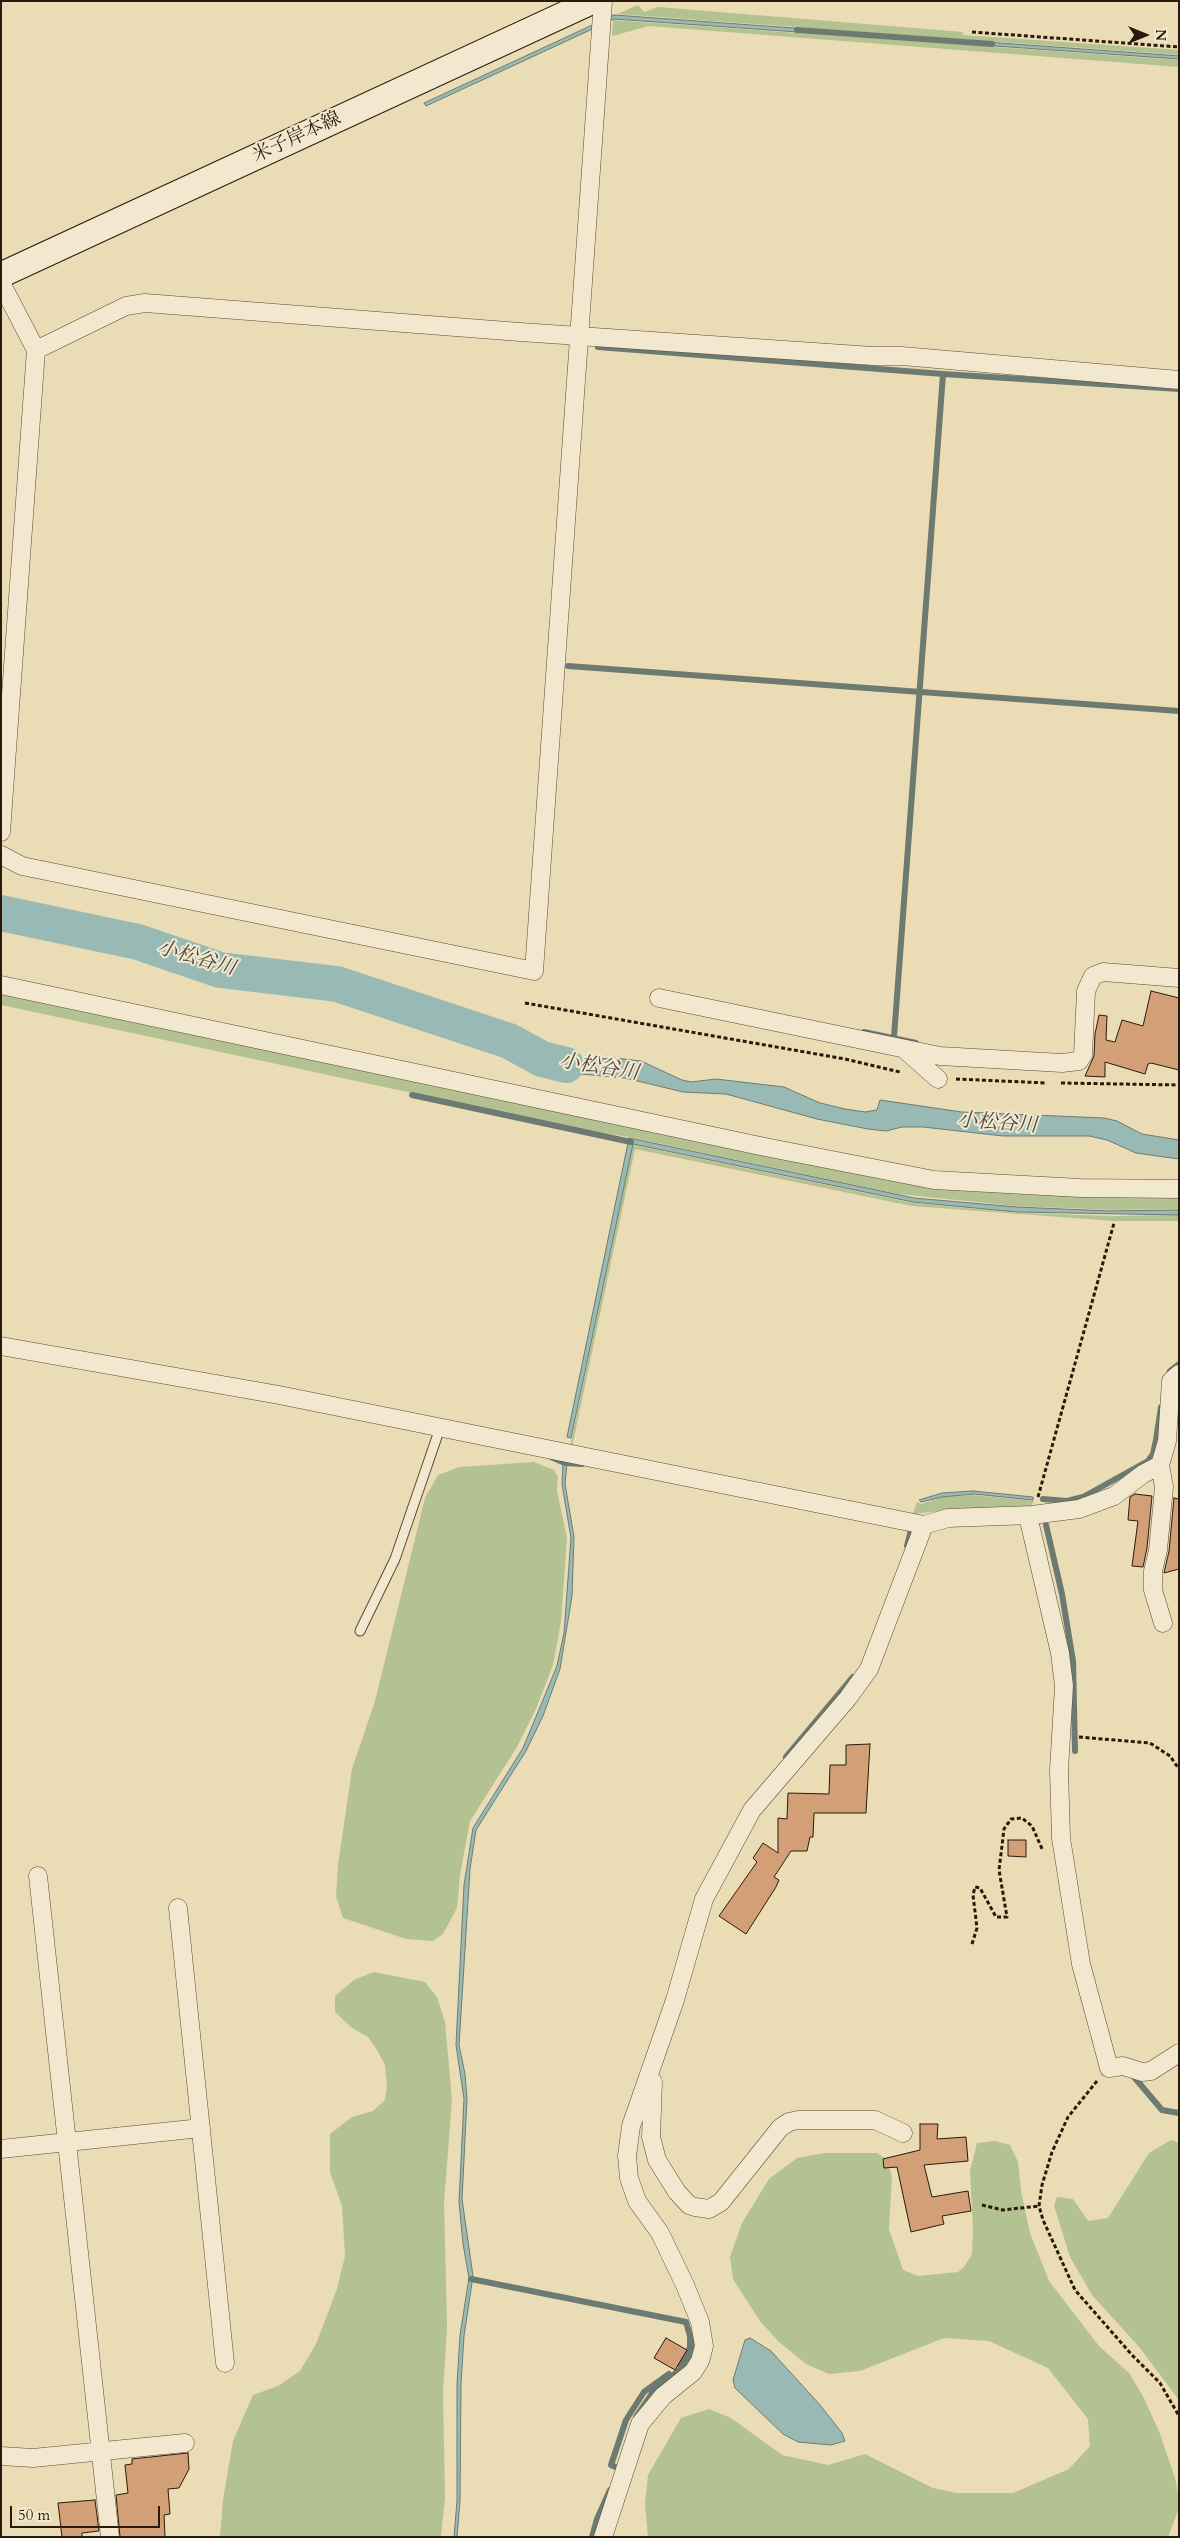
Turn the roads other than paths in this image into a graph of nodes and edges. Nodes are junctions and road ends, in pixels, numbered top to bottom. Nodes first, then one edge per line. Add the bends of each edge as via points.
1 (600, 14) edge
2 (1, 275) edge
3 (1, 282) edge
4 (580, 335) junction
5 (36, 350) junction
6 (1179, 380) edge
7 (1, 832) edge
8 (1, 855) edge
9 (1179, 978) edge
10 (1, 985) edge
11 (659, 998) dead end
12 (904, 1049) junction
13 (938, 1079) dead end
14 (1179, 1189) edge
15 (1, 1346) edge
16 (1179, 1374) edge
17 (440, 1428) junction
18 (1160, 1465) junction
19 (1032, 1515) junction
20 (924, 1525) junction
21 (1163, 1623) dead end
22 (360, 1631) dead end
23 (38, 1876) dead end
24 (178, 1908) dead end
25 (1179, 2053) edge
26 (654, 2064) junction
27 (201, 2128) junction
28 (903, 2133) dead end
29 (67, 2143) junction
30 (1, 2149) edge
31 (225, 2362) dead end
32 (185, 2443) dead end
33 (102, 2451) junction
34 (1, 2456) edge
35 (110, 2537) edge
36 (603, 2537) edge

1 - 2 main road, 米子岸本線
1 - 4 street
3 - 5 street
4 - 5 street via 145,303 126,306
4 - 6 street via 902,356
4 - 8 street via 534,971 22,866
5 - 7 street
9 - 12 street via 1103,972 1093,976 1086,991 1083,1055 1079,1061 1062,1064 949,1057
10 - 14 street via 934,1180 1080,1188
11 - 12 street
12 - 13 street
15 - 17 street via 279,1395
16 - 18 street via 1171,1381 1166,1441
17 - 20 street
17 - 22 lane via 395,1560
18 - 19 street via 1114,1496 1079,1509
18 - 21 street via 1164,1487 1153,1590
19 - 20 street via 948,1518
19 - 25 street via 1064,1686 1059,1770 1061,1838 1081,1964 1109,2068 1123,2066 1142,2072 1151,2071
20 - 26 street via 869,1669 752,1810 704,1899
23 - 29 street
24 - 27 street
26 - 28 street via 650,2121 654,2150 677,2192 695,2207 709,2209 721,2202 780,2128 789,2122 875,2120
26 - 36 street via 631,2126 627,2156 629,2178 638,2201 660,2233 685,2285 700,2322 704,2346 697,2367 663,2396 640,2424
27 - 29 street
27 - 31 street
29 - 30 street
29 - 33 street
32 - 33 street
33 - 34 street via 33,2458
33 - 35 street

